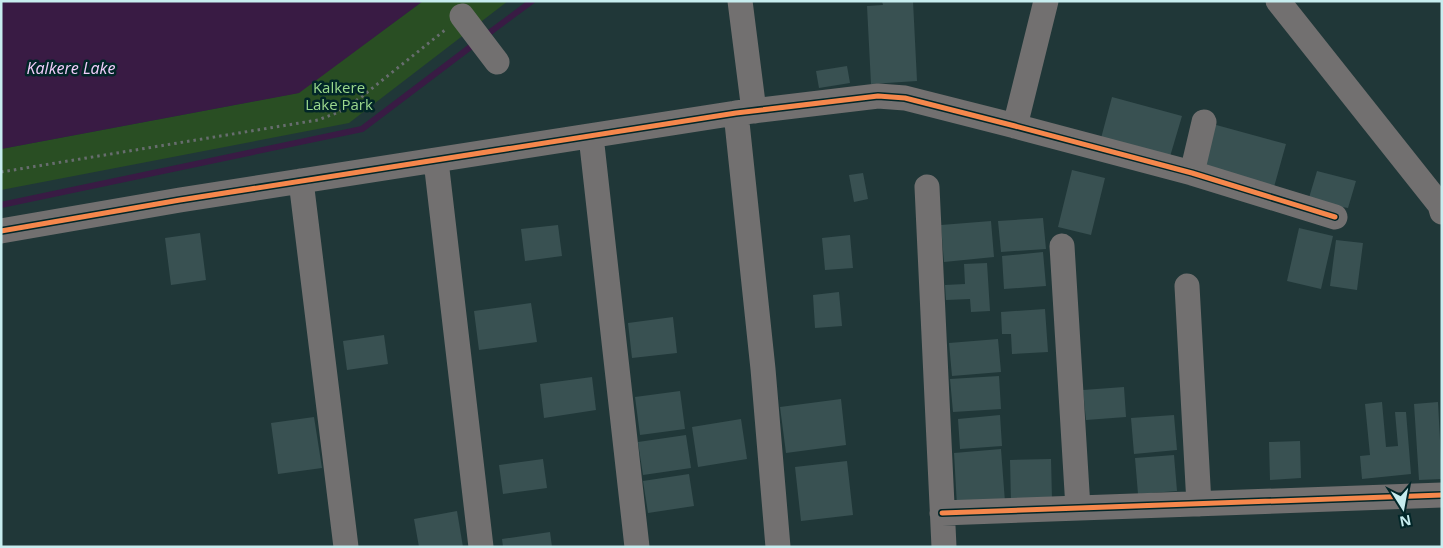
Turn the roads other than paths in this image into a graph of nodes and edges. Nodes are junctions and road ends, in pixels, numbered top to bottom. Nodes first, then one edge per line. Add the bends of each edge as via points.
1 (740, 1) edge
2 (1046, 1) edge
3 (1278, 1) edge
4 (745, 112) junction
5 (1204, 122) dead end
6 (1015, 126) junction
7 (591, 136) junction
8 (436, 161) junction
9 (1192, 173) junction
10 (302, 181) junction
11 (927, 187) dead end
12 (1442, 212) edge
13 (1335, 217) dead end
14 (1, 231) edge
15 (1062, 246) dead end
16 (1187, 286) dead end
17 (1442, 496) edge
18 (1199, 504) junction
19 (1078, 508) junction
20 (942, 513) junction
21 (346, 547) edge
22 (481, 547) edge
23 (637, 547) edge
24 (778, 547) edge
25 (944, 547) edge

1 - 4 street
2 - 6 street
3 - 12 street
4 - 6 street via 878,96 905,98
4 - 7 street
4 - 24 street
5 - 9 street
6 - 9 street
7 - 8 street
7 - 23 street
8 - 10 street
8 - 22 street
9 - 13 street
10 - 14 street
10 - 21 street
11 - 20 street
15 - 19 street
16 - 18 street
17 - 18 street
18 - 19 street
19 - 20 street
20 - 25 street

